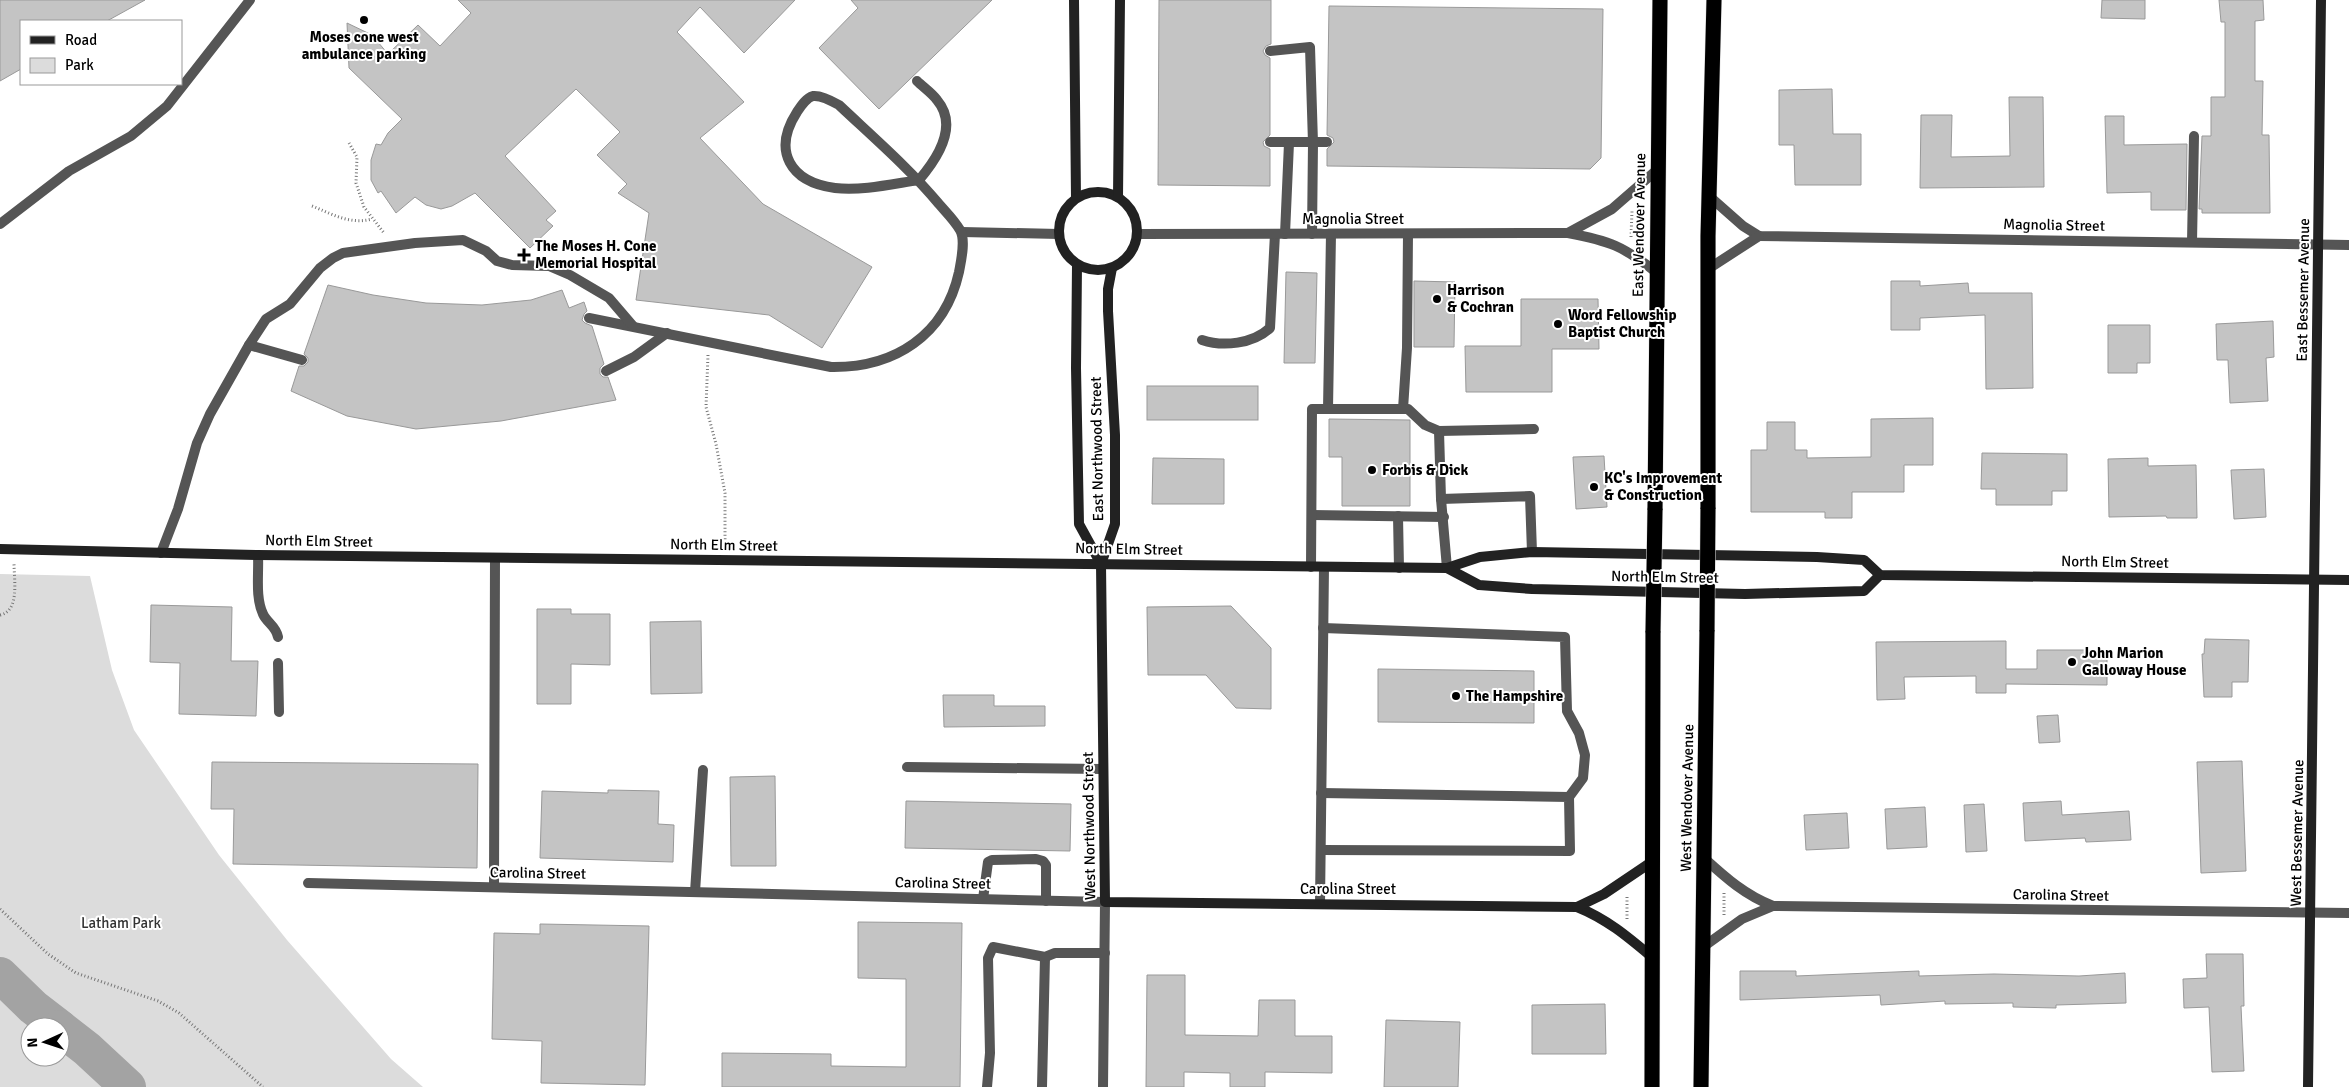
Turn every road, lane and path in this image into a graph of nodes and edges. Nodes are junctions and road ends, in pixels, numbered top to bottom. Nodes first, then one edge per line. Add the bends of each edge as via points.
1 (250, 0) edge
2 (1074, 0) edge
3 (1120, 0) edge
4 (1660, 0) edge
5 (1714, 0) edge
6 (2321, 0) edge
7 (1270, 51) dead end
8 (917, 81) dead end
9 (2194, 136) dead end
10 (1270, 142) dead end
11 (1327, 142) dead end
12 (349, 143) dead end
13 (1289, 143) junction
14 (1313, 143) junction
15 (1658, 169) junction
16 (919, 180) junction
17 (1709, 196) junction
18 (1118, 197) junction
19 (1076, 198) junction
20 (312, 206) dead end
21 (1632, 206) dead end
22 (372, 219) junction
23 (0, 224) edge
24 (962, 232) junction
25 (1568, 233) junction
26 (1058, 234) junction
27 (1137, 234) junction
28 (1280, 234) junction
29 (1312, 234) junction
30 (1331, 234) junction
31 (1408, 234) junction
32 (1759, 236) junction
33 (1631, 240) dead end
34 (2192, 242) junction
35 (2318, 244) junction
36 (2349, 245) edge
37 (393, 246) junction
38 (1077, 265) junction
39 (1112, 268) junction
40 (1708, 268) junction
41 (1656, 272) junction
42 (589, 318) dead end
43 (633, 326) junction
44 (667, 333) junction
45 (1202, 340) dead end
46 (709, 341) junction
47 (249, 345) junction
48 (302, 360) dead end
49 (606, 371) dead end
50 (1328, 409) junction
51 (1403, 409) junction
52 (1534, 429) dead end
53 (1440, 431) junction
54 (1441, 499) junction
55 (1312, 515) junction
56 (1398, 516) junction
57 (1444, 517) junction
58 (0, 549) edge
59 (15, 549) junction
60 (1532, 552) junction
61 (161, 553) junction
62 (258, 555) junction
63 (495, 558) junction
64 (725, 560) junction
65 (1101, 564) junction
66 (1311, 567) junction
67 (1324, 567) junction
68 (1399, 568) junction
69 (1447, 568) junction
70 (1880, 575) junction
71 (2315, 580) junction
72 (2349, 580) edge
73 (0, 615) edge
74 (1323, 628) junction
75 (278, 637) dead end
76 (278, 663) dead end
77 (279, 712) dead end
78 (907, 767) dead end
79 (1103, 769) junction
80 (703, 770) dead end
81 (1321, 793) junction
82 (1570, 797) junction
83 (1321, 850) junction
84 (1704, 858) junction
85 (1653, 861) junction
86 (308, 883) dead end
87 (494, 887) junction
88 (1724, 889) dead end
89 (1627, 891) dead end
90 (695, 892) junction
91 (983, 899) junction
92 (1046, 901) junction
93 (1105, 902) junction
94 (1320, 904) junction
95 (1773, 906) junction
96 (1577, 907) junction
97 (0, 909) edge
98 (2311, 913) junction
99 (2349, 913) edge
100 (1724, 918) dead end
101 (1627, 922) dead end
102 (1703, 947) junction
103 (1105, 953) junction
104 (1045, 957) junction
105 (1653, 958) junction
106 (263, 1087) edge
107 (986, 1087) edge
108 (1042, 1087) edge
109 (1103, 1087) edge
110 (1652, 1087) edge
111 (1701, 1087) edge
112 (2308, 1087) edge

1 - 23 street via 167,106 130,136 69,171
2 - 19 main road
3 - 18 main road
4 - 15 highway, East Wendover Avenue
5 - 17 highway
6 - 35 main road, East Bessemer Avenue
7 - 14 street via 1310,47
8 - 16 street via 938,100 945,117 944,142
9 - 34 street
10 - 13 street
11 - 14 street
12 - 22 path via 357,157 356,184 364,208
13 - 14 street
13 - 28 street
14 - 29 street
15 - 25 street, Magnolia Street via 1612,209
15 - 41 highway, East Wendover Avenue
16 - 16 street via 839,104 813,96 804,102 788,126 784,148 790,165 809,180 834,188
16 - 24 street
17 - 32 street
17 - 40 highway
18 - 19 main road via 1096,191
18 - 27 main road via 1133,213
19 - 26 main road via 1063,212
20 - 22 path via 340,218 359,222
21 - 33 path
22 - 37 path
24 - 26 street
24 - 46 street via 961,261 955,289 945,310 925,336 895,355 852,367 831,367
25 - 31 street, Magnolia Street
25 - 41 street, Magnolia Street via 1621,246
26 - 38 main road via 1065,253
27 - 28 street, Magnolia Street
27 - 39 main road via 1131,253
28 - 29 street, Magnolia Street
28 - 45 street via 1270,328 1261,336 1243,342 1211,343
29 - 30 street, Magnolia Street
30 - 31 street, Magnolia Street
30 - 50 street
31 - 51 street
32 - 34 street, Magnolia Street
32 - 40 street
34 - 35 street, Magnolia Street
35 - 36 street, Magnolia Street
35 - 71 main road, East Bessemer Avenue
37 - 43 street via 463,240 486,251 497,261 512,265 549,266 608,298
37 - 47 street via 343,253 333,258 320,268 290,304 266,319
38 - 39 main road via 1094,271
38 - 65 main road, East Northwood Street via 1079,524
39 - 65 main road, East Northwood Street via 1108,304 1115,435 1115,524
40 - 84 highway, West Wendover Avenue, bridge
41 - 85 highway, East Wendover Avenue, bridge
42 - 43 street
43 - 44 street
44 - 46 street
44 - 49 street via 634,357
46 - 64 path via 706,407 725,494
47 - 48 street
47 - 61 street via 197,443
50 - 51 street
50 - 55 street via 1312,409
51 - 53 street via 1408,409 1425,424
52 - 53 street
53 - 54 street
54 - 57 street
54 - 60 street via 1530,496
55 - 56 street
55 - 66 street
56 - 57 street
56 - 68 street
57 - 69 street
58 - 59 main road, North Elm Street
59 - 61 main road, North Elm Street
59 - 73 path via 12,607 7,614
60 - 69 main road, North Elm Street via 1480,557
60 - 70 main road, North Elm Street via 1864,560
61 - 62 main road, North Elm Street
62 - 63 main road, North Elm Street
62 - 75 street via 260,604
63 - 64 main road, North Elm Street
63 - 87 street
64 - 65 main road, North Elm Street
65 - 66 main road, North Elm Street
65 - 79 main road, West Northwood Street
66 - 67 main road, North Elm Street
67 - 68 main road, North Elm Street
67 - 74 street
68 - 69 main road, North Elm Street
69 - 70 main road, North Elm Street via 1479,585 1745,594 1864,591
70 - 71 main road, North Elm Street
71 - 72 main road, North Elm Street
71 - 98 main road, West Bessemer Avenue
74 - 81 street
74 - 82 street via 1565,637 1567,711 1579,733 1585,755 1583,778
76 - 77 street
78 - 79 street
79 - 93 main road, West Northwood Street
80 - 90 street
81 - 82 street
81 - 83 street
82 - 83 street via 1570,852
83 - 94 street
84 - 95 street, Carolina Street via 1739,889
84 - 102 highway, West Wendover Avenue
85 - 96 main road, Carolina Street via 1604,894
85 - 105 highway
86 - 87 street, Carolina Street
87 - 90 street, Carolina Street
88 - 100 path
89 - 101 path
90 - 91 street, Carolina Street
91 - 92 street, Carolina Street
91 - 92 street via 988,862 1036,859 1046,866
92 - 93 street, Carolina Street
93 - 94 main road, Carolina Street
93 - 103 street, West Northwood Street
94 - 96 main road, Carolina Street
95 - 98 street, Carolina Street
95 - 102 street, Carolina Street via 1742,920
96 - 105 main road, Carolina Street via 1614,925
97 - 106 path via 48,954 76,973 158,1001 179,1013
98 - 99 street, Carolina Street
98 - 112 main road, West Bessemer Avenue
102 - 111 highway, West Wendover Avenue
103 - 104 street via 1055,953
103 - 109 street, West Northwood Street
104 - 107 street via 993,947 988,958 990,1053
104 - 108 street
105 - 110 highway

